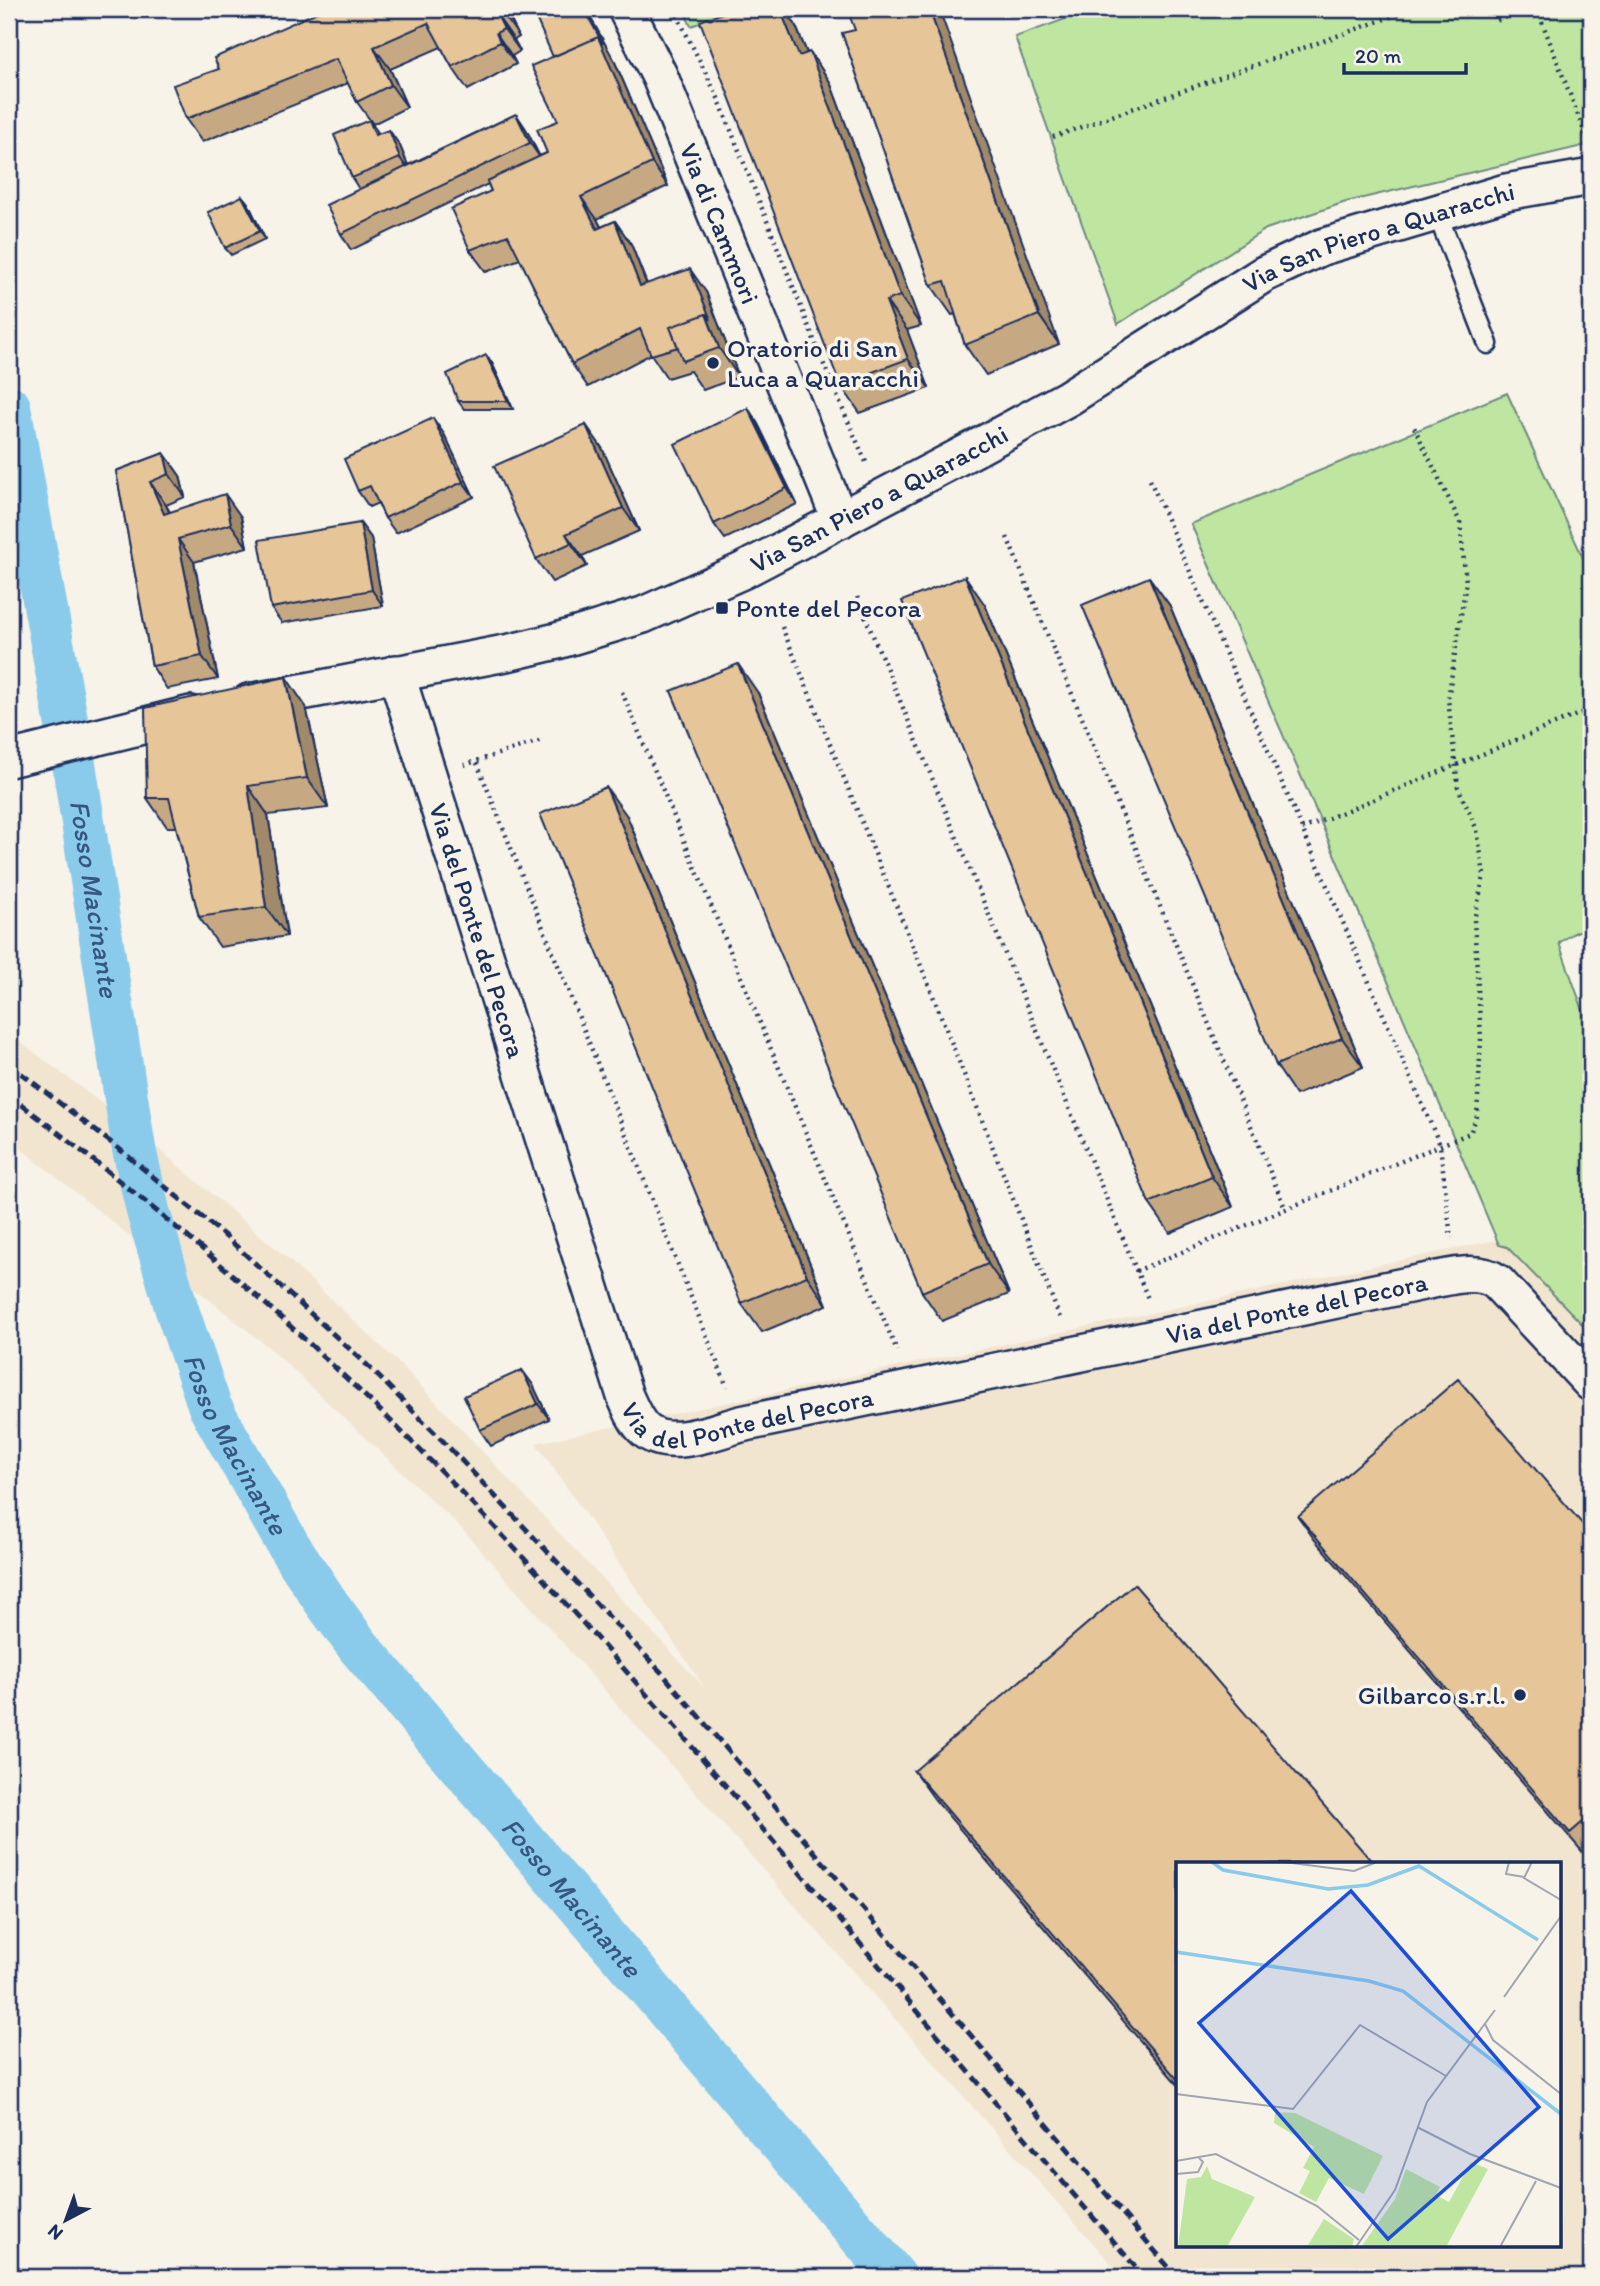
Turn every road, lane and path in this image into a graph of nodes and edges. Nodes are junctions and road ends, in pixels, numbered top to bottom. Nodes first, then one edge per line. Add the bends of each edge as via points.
1 (626, 9) edge
2 (674, 9) edge
3 (1413, 9) edge
4 (1492, 9) edge
5 (1527, 9) edge
6 (1537, 9) edge
7 (1053, 137) dead end
8 (1591, 148) edge
9 (1591, 177) edge
10 (1437, 213) junction
11 (1488, 344) dead end
12 (1413, 425) dead end
13 (868, 466) dead end
14 (1150, 480) dead end
15 (840, 520) junction
16 (1007, 537) dead end
17 (857, 597) dead end
18 (782, 627) dead end
19 (396, 673) junction
20 (622, 692) dead end
21 (1591, 709) edge
22 (542, 740) dead end
23 (9, 759) edge
24 (477, 762) junction
25 (1456, 765) junction
26 (429, 772) junction
27 (1302, 829) junction
28 (1440, 1145) junction
29 (1285, 1208) junction
30 (1452, 1246) dead end
31 (1136, 1271) junction
32 (1152, 1309) dead end
33 (1063, 1328) dead end
34 (901, 1362) dead end
35 (1591, 1383) edge
36 (731, 1398) dead end

1 - 15 street, Via di Cammori via 660,77
2 - 13 path via 719,100
3 - 7 path
4 - 5 path via 1496,21
6 - 8 path
9 - 10 street, Via San Piero a Quaracchi via 1506,192
10 - 11 lane
10 - 15 street, Via San Piero a Quaracchi via 1322,247 1264,274 1068,398
12 - 25 path via 1460,522 1466,582 1448,699
14 - 27 path
15 - 19 street, Via San Piero a Quaracchi via 643,615 511,652
16 - 29 path
17 - 31 path
18 - 33 path
19 - 23 street, Via San Piero a Quaracchi via 168,719
19 - 26 street, Via del Ponte del Pecora
20 - 34 path
21 - 25 path
22 - 24 path
24 - 26 path
24 - 36 path
25 - 27 path
25 - 28 path via 1458,786 1477,830 1484,875 1474,920 1481,1038 1477,1116 1470,1133
26 - 35 street, Via del Ponte del Pecora via 625,1396 645,1430 663,1440 1479,1274 1497,1282
27 - 28 path
28 - 29 path
28 - 30 path
29 - 31 path
31 - 32 path

